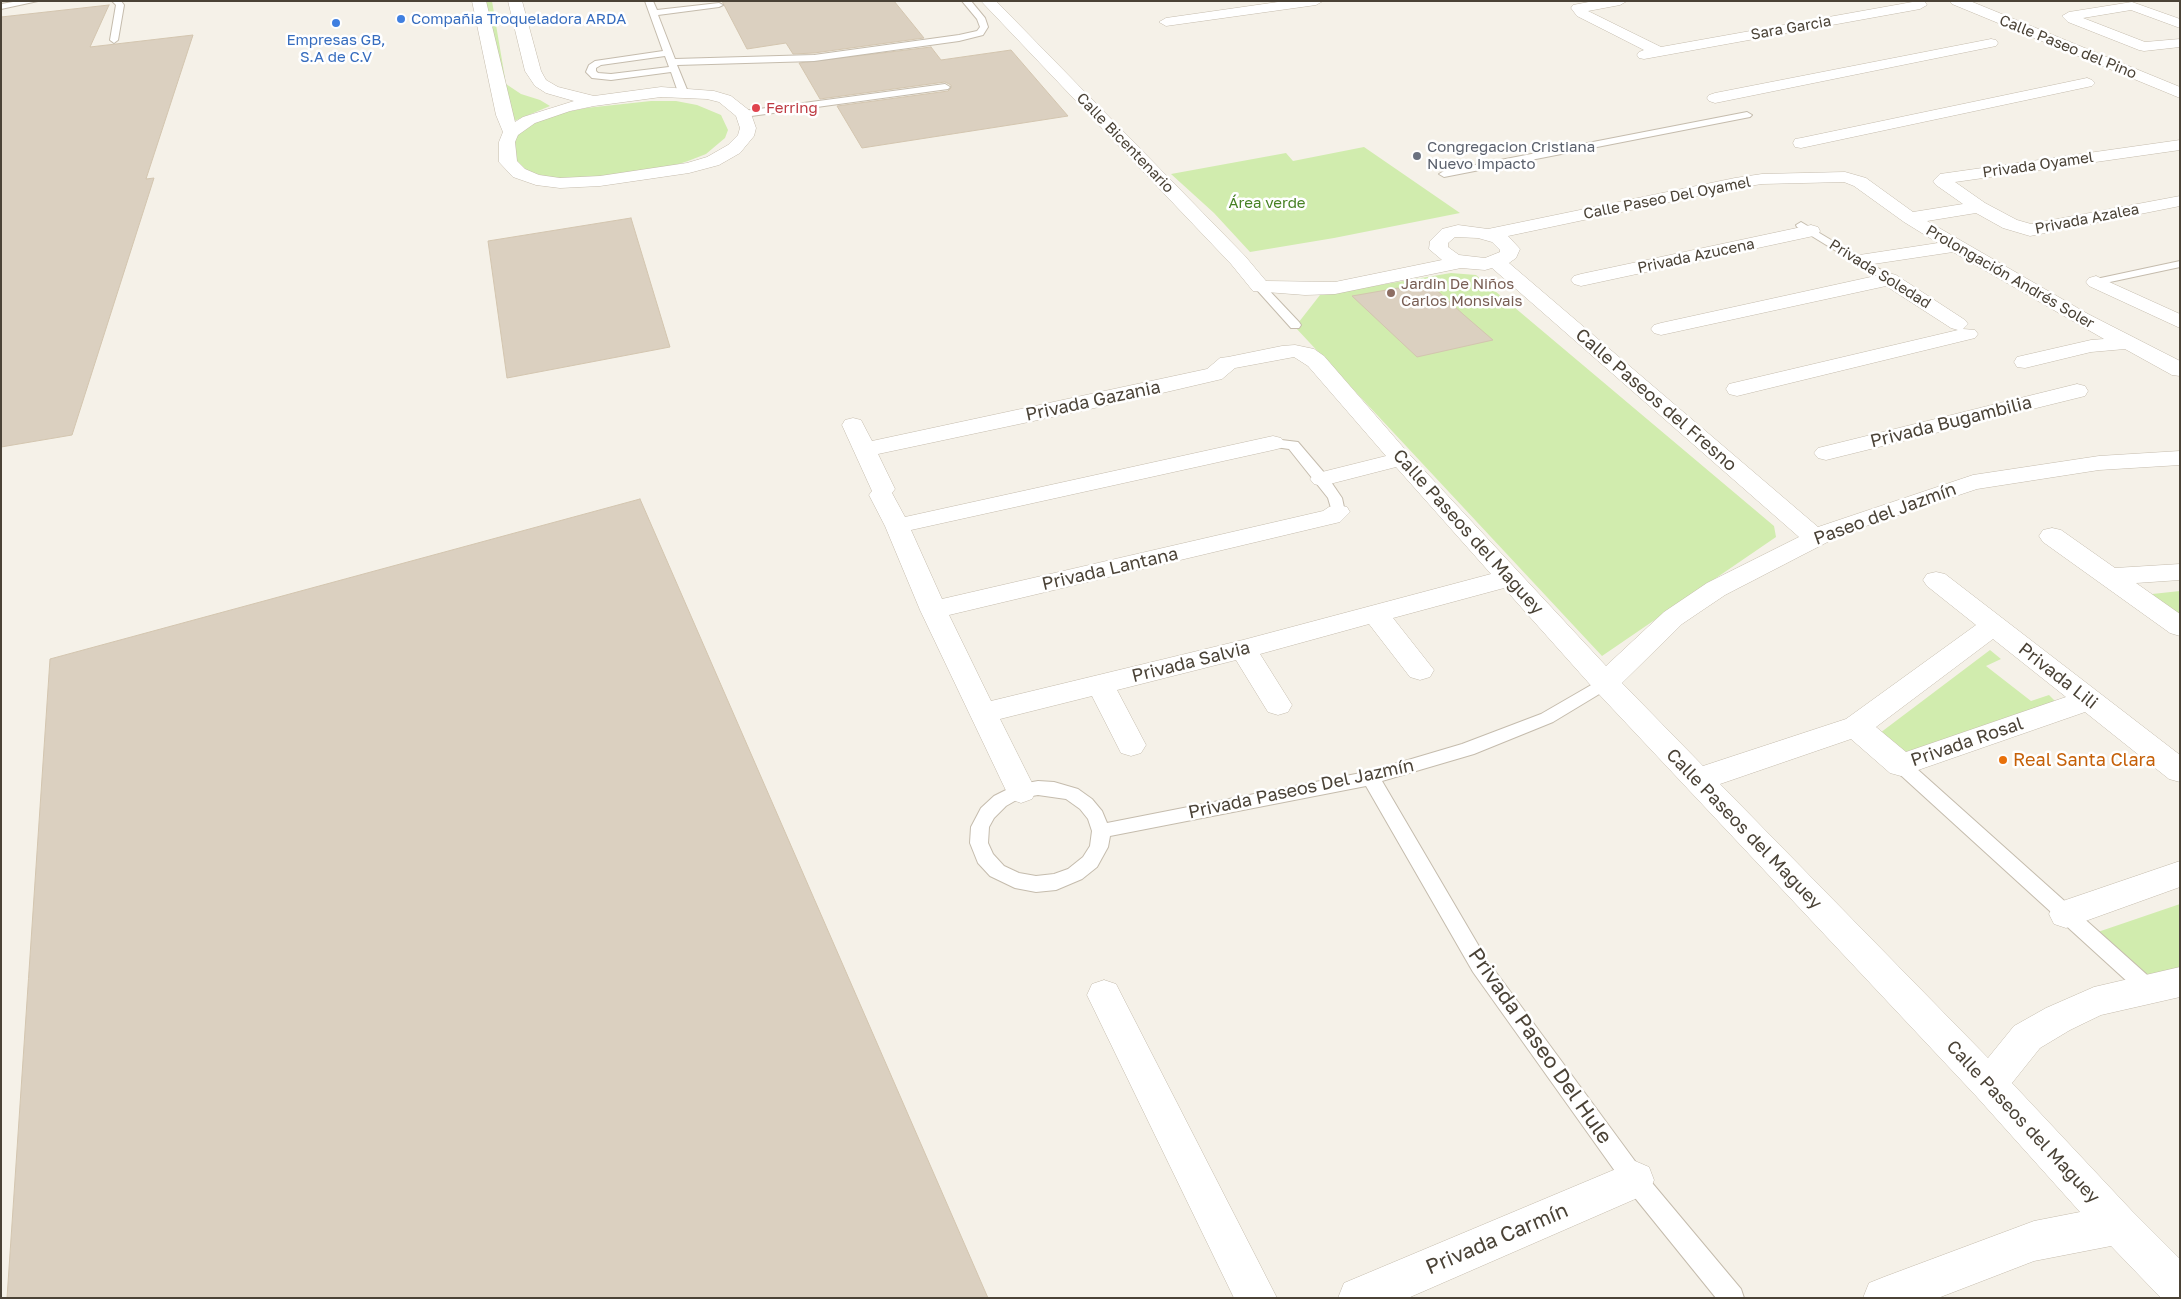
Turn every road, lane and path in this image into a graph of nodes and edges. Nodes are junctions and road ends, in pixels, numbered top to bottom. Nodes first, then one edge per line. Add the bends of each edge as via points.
1 (34, 1) edge
2 (116, 1) edge
3 (479, 1) edge
4 (515, 1) edge
5 (649, 1) edge
6 (966, 1) edge
7 (988, 1) edge
8 (1316, 1) edge
9 (1620, 1) edge
10 (1957, 1) edge
11 (1919, 3) edge
12 (719, 5) dead end
13 (1, 7) edge
14 (652, 13) junction
15 (1166, 22) dead end
16 (2180, 24) edge
17 (114, 40) dead end
18 (2129, 42) junction
19 (1992, 43) dead end
20 (2180, 43) edge
21 (2076, 50) junction
22 (671, 61) junction
23 (2087, 83) dead end
24 (945, 87) dead end
25 (683, 92) junction
26 (2180, 93) edge
27 (1715, 98) dead end
28 (594, 101) junction
29 (744, 114) junction
30 (1747, 115) dead end
31 (511, 132) junction
32 (1801, 144) dead end
33 (2180, 145) edge
34 (1444, 174) dead end
35 (1845, 177) joint
36 (2180, 201) edge
37 (1978, 207) junction
38 (1910, 218) junction
39 (1806, 228) joint
40 (1490, 234) junction
41 (1956, 246) junction
42 (1439, 249) junction
43 (1238, 260) junction
44 (1860, 260) junction
45 (1461, 262) junction
46 (1496, 262) junction
47 (2180, 264) edge
48 (1889, 279) junction
49 (1581, 280) dead end
50 (2096, 282) joint
51 (1260, 287) junction
52 (2134, 301) junction
53 (2081, 318) junction
54 (2180, 322) edge
55 (1295, 325) dead end
56 (1661, 329) dead end
57 (2126, 343) junction
58 (1316, 361) joint
59 (2025, 362) dead end
60 (2180, 370) edge
61 (1737, 389) dead end
62 (2077, 391) dead end
63 (853, 425) dead end
64 (1273, 442) joint
65 (864, 450) junction
66 (1826, 453) dead end
67 (2180, 458) edge
68 (1401, 459) junction
69 (1322, 479) junction
70 (1338, 512) joint
71 (897, 526) junction
72 (2052, 536) dead end
73 (1816, 538) junction
74 (2180, 572) edge
75 (2108, 577) junction
76 (1509, 578) junction
77 (1936, 580) dead end
78 (933, 610) junction
79 (1375, 612) junction
80 (1994, 625) junction
81 (2180, 627) edge
82 (1243, 649) junction
83 (1420, 670) dead end
84 (1605, 683) junction
85 (1100, 685) junction
86 (2089, 700) junction
87 (1278, 704) dead end
88 (983, 713) junction
89 (1856, 726) junction
90 (1132, 745) dead end
91 (1901, 765) junction
92 (2180, 771) edge
93 (1371, 778) junction
94 (1697, 780) junction
95 (1021, 791) junction
96 (1101, 831) junction
97 (2180, 874) edge
98 (2066, 914) junction
99 (2164, 985) edge
100 (1104, 995) dead end
101 (1989, 1084) junction
102 (1635, 1180) junction
103 (2118, 1225) junction
104 (2178, 1283) edge
105 (1256, 1298) edge
106 (1359, 1298) edge
107 (1732, 1298) edge
108 (1884, 1298) edge

1 - 13 lane
2 - 17 lane via 120,6
3 - 31 street via 504,115
4 - 28 street via 533,71 540,83 552,90
5 - 14 lane
6 - 22 lane via 981,18 984,27 980,33 814,58
7 - 43 street, Calle Bicentenario via 1155,165
8 - 15 street
9 - 11 street, Sara Garcia via 1578,8 1651,53
10 - 21 street, Calle Paseo del Pino
12 - 14 lane
14 - 22 lane
16 - 18 street via 2132,6 2069,16
18 - 20 street via 2149,48
18 - 21 street
19 - 27 street
21 - 26 street, Calle Paseo del Pino
22 - 22 lane via 611,77 596,76 591,72 598,63
22 - 25 lane
23 - 32 street
24 - 29 lane
25 - 28 street
25 - 29 street via 725,99
28 - 31 street via 548,113
29 - 31 street via 748,128 746,136 734,149 713,160 689,168 600,181 536,180 519,173 508,162 507,142
30 - 34 lane
33 - 37 street, Privada Oyamel via 1942,179 1944,184
35 - 38 street, Prolongación Andrés Soler via 1860,182
35 - 40 street, Calle Paseo Del Oyamel via 1735,183
36 - 37 street, Privada Azalea via 2030,230 2010,224
37 - 38 street
38 - 41 street, Prolongación Andrés Soler
39 - 44 lane, Privada Soledad
39 - 49 street, Privada Azucena
40 - 42 street via 1449,233 1439,241
40 - 46 street via 1500,238 1510,249 1504,259
41 - 44 street
41 - 53 street, Prolongación Andrés Soler
42 - 43 street via 1309,276 1282,274
42 - 45 street via 1444,255
43 - 51 street, Calle Bicentenario
44 - 48 lane, Privada Soledad
45 - 46 street
45 - 51 street via 1334,288
46 - 73 street, Calle Paseos del Fresno
47 - 50 lane
48 - 56 street
48 - 61 street, Privada Soledad via 1963,329
50 - 52 street
51 - 55 lane
52 - 53 street
52 - 54 street
53 - 57 street, Prolongación Andrés Soler
57 - 59 street via 2091,346
57 - 60 street, Prolongación Andrés Soler
58 - 65 street, Privada Gazania via 1295,351 1282,352 1228,363 1214,374
58 - 68 street, Calle Paseos del Maguey
62 - 66 street, Privada Bugambilia
63 - 65 street
64 - 69 lane, Privada Lantana via 1293,445
64 - 71 street, Privada Lantana
65 - 71 street
67 - 73 street, Paseo del Jazmín via 2099,463 1973,482 1836,528
68 - 69 street
68 - 76 street, Calle Paseos del Maguey
69 - 70 lane, Privada Lantana via 1335,498
70 - 78 street, Privada Lantana via 1321,519
71 - 78 street
72 - 75 street
73 - 84 street, Paseo del Jazmín via 1716,589 1680,613
74 - 75 street
75 - 81 street
76 - 79 street, Privada Salvia
76 - 84 street, Calle Paseos del Maguey
77 - 80 street, Privada Lili
78 - 88 street
79 - 82 street, Privada Salvia
79 - 83 street
80 - 86 street, Privada Lili
80 - 89 street
82 - 85 street, Privada Salvia
82 - 87 street
84 - 93 lane, Privada Paseos Del Jazmín via 1547,718 1468,749
84 - 94 street, Calle Paseos del Maguey
85 - 88 street, Privada Salvia
85 - 90 street
86 - 91 street, Privada Rosal
86 - 92 street, Privada Lili
88 - 95 street
89 - 91 street, Privada Rosal
89 - 94 street
91 - 98 lane
93 - 96 lane, Privada Paseos Del Jazmín
93 - 102 lane, Privada Paseo Del Hule via 1480,966
94 - 101 street, Calle Paseos del Maguey
95 - 96 lane via 1038,788 1072,794 1096,816
95 - 96 lane via 1000,801 987,813 980,827 979,843 985,858 1006,876 1036,884 1056,882 1075,874 1090,862 1099,847
97 - 98 street
98 - 99 lane
99 - 101 street via 2094,1002 2027,1037
100 - 105 street
101 - 103 street, Calle Paseos del Maguey
102 - 106 street, Privada Carmín
102 - 107 lane, Privada Paseo Del Hule
103 - 104 street, Calle Paseos del Maguey
103 - 108 street via 2034,1241

